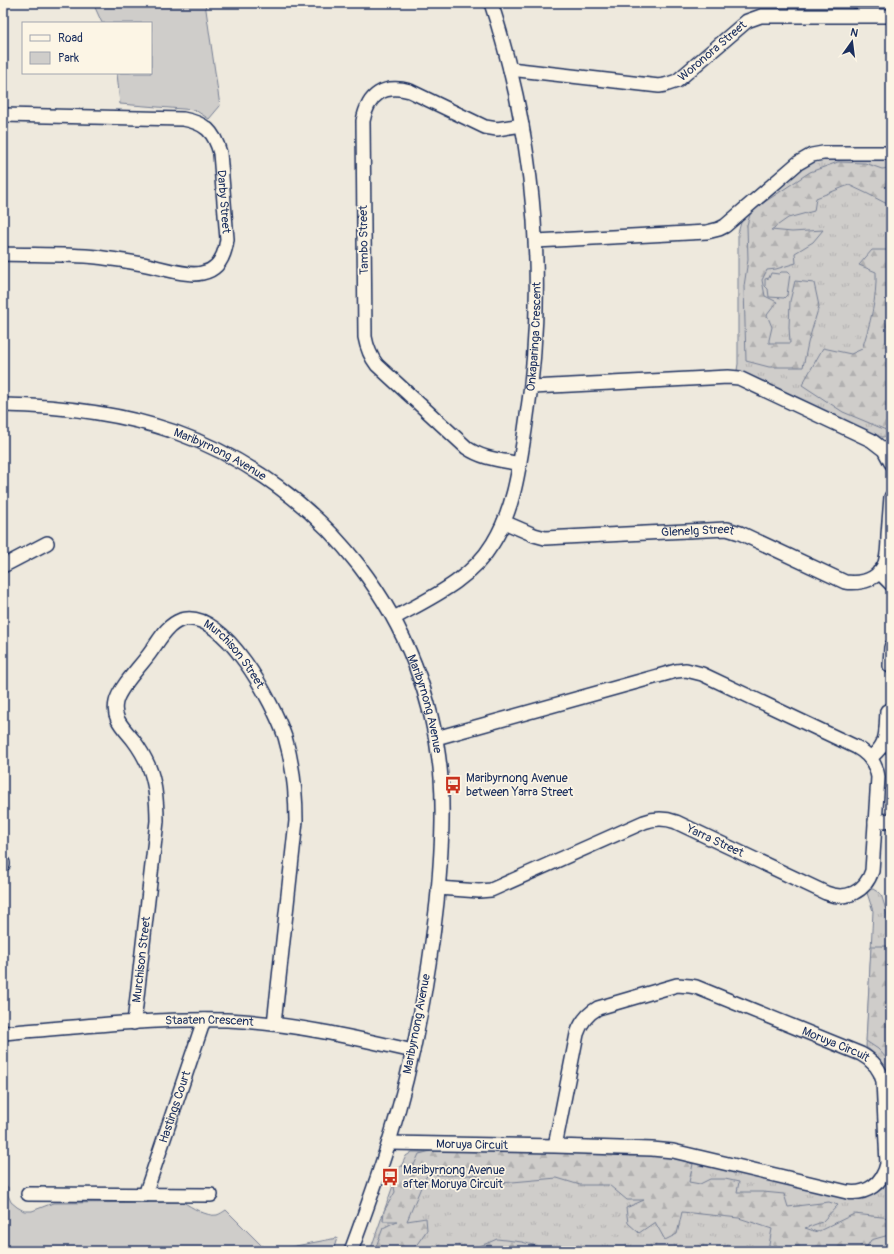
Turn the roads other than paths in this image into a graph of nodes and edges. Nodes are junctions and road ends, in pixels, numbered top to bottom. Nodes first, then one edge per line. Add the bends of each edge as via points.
1 (491, 3) edge
2 (891, 16) edge
3 (510, 69) junction
4 (3, 115) edge
5 (522, 125) junction
6 (891, 153) edge
7 (536, 241) junction
8 (3, 254) edge
9 (532, 387) junction
10 (3, 405) edge
11 (887, 446) edge
12 (891, 463) edge
13 (520, 464) junction
14 (891, 497) edge
15 (504, 522) junction
16 (47, 543) dead end
17 (3, 566) edge
18 (879, 572) junction
19 (891, 584) edge
20 (394, 618) junction
21 (891, 646) edge
22 (890, 658) edge
23 (887, 711) dead end
24 (889, 729) edge
25 (436, 738) junction
26 (870, 758) junction
27 (891, 820) edge
28 (876, 822) junction
29 (438, 888) junction
30 (204, 1020) junction
31 (134, 1023) junction
32 (274, 1024) junction
33 (3, 1033) edge
34 (413, 1051) junction
35 (389, 1143) junction
36 (555, 1146) junction
37 (28, 1194) dead end
38 (145, 1195) junction
39 (211, 1195) dead end
40 (351, 1251) edge

1 - 3 street, Onkaparinga Crescent
2 - 3 street, Woronora Street via 761,16 746,21 677,81 659,86
3 - 5 street, Onkaparinga Crescent
4 - 8 street, Darby Street via 183,119 195,121 206,127 217,141 220,153 227,239 224,256 213,269 191,274 142,263 97,257
5 - 7 street, Onkaparinga Crescent via 531,182
5 - 13 street, Tambo Street via 497,129 485,127 400,88 389,89 374,96 365,110 363,121 365,338 373,360 475,454
6 - 7 street via 812,155 798,163 725,226 707,232
7 - 9 street, Onkaparinga Crescent via 537,314
9 - 11 street via 739,378
9 - 13 street, Onkaparinga Crescent
10 - 20 street, Maribyrnong Avenue via 78,410 131,419 195,440 236,459 293,497 326,527 361,567
11 - 12 street
13 - 15 street, Onkaparinga Crescent via 513,497
14 - 18 street via 887,553
15 - 18 street, Glenelg Street via 546,538 727,529 845,582 861,582
15 - 20 street, Onkaparinga Crescent via 493,544 469,572 450,587
16 - 17 street
18 - 19 street
20 - 25 street, Maribyrnong Avenue via 420,676
21 - 22 street
23 - 24 street
24 - 26 street via 882,747
25 - 26 street via 686,670 702,674 856,747
25 - 29 street, Maribyrnong Avenue via 442,801
26 - 28 street, Yarra Street via 878,778
27 - 28 street
28 - 29 street, Yarra Street via 870,877 860,890 846,896 826,893 676,822 657,819 644,822 491,890
29 - 34 street, Maribyrnong Avenue via 429,966
30 - 31 street, Staaten Crescent
30 - 32 street, Staaten Crescent
30 - 38 street, Hastings Court
31 - 32 street, Murchison Street via 157,799 149,767 118,722 115,706 117,695 167,629 176,622 192,619 203,621 212,627 247,664 273,707 291,760 296,821
31 - 33 street, Staaten Crescent
32 - 34 street, Staaten Crescent
34 - 35 street, Maribyrnong Avenue
35 - 36 street, Moruya Circuit
35 - 40 street, Maribyrnong Avenue
36 - 36 street, Moruya Circuit via 673,1151 847,1192 863,1191 877,1183 884,1174 887,1164 882,1075 871,1060 860,1054 696,987 677,985 598,1008 584,1019 577,1034
37 - 38 street
38 - 39 street

